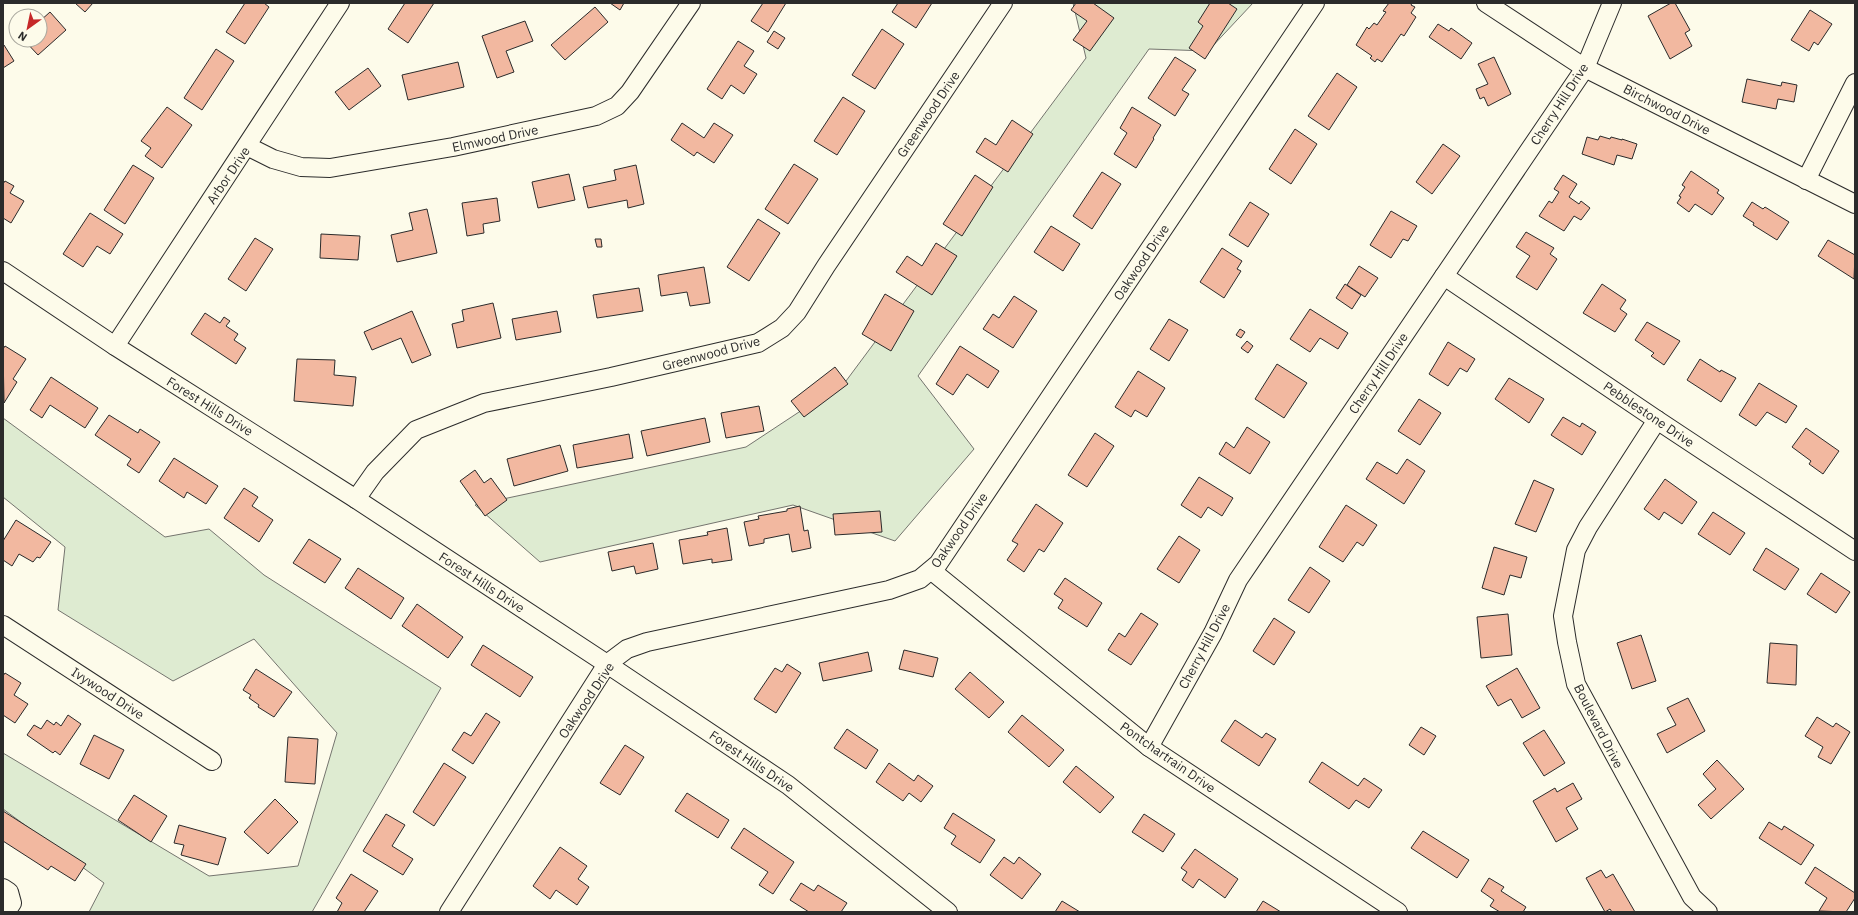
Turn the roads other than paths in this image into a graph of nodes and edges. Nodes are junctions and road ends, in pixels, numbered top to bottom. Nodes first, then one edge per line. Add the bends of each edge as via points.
1 (340, 3) edge
2 (691, 3) edge
3 (1003, 3) edge
4 (1315, 3) edge
5 (1486, 3) edge
6 (1612, 3) edge
7 (1585, 68) junction
8 (1855, 83) edge
9 (247, 146) junction
10 (1806, 180) junction
11 (1855, 204) edge
12 (3, 271) edge
13 (1444, 276) junction
14 (115, 346) junction
15 (1657, 420) junction
16 (356, 499) junction
17 (1855, 551) edge
18 (932, 571) junction
19 (3, 625) edge
20 (608, 664) junction
21 (1149, 747) junction
22 (212, 761) dead end
23 (3, 888) edge
24 (1704, 911) edge
25 (6, 912) edge
26 (449, 912) edge
27 (948, 912) edge
28 (1398, 912) edge

1 - 9 street, Arbor Drive
2 - 9 street, Elmwood Drive via 630,92 616,106 596,116 454,147 330,168 301,167 273,159
3 - 16 street, Greenwood Drive via 797,312 782,328 758,343 484,403 416,430 375,472
4 - 18 street, Oakwood Drive
5 - 7 street, Birchwood Drive
6 - 7 street, Cherry Hill Drive
7 - 10 street, Birchwood Drive
7 - 13 street, Cherry Hill Drive
8 - 10 street
9 - 14 street, Arbor Drive
10 - 11 street, Birchwood Drive
12 - 14 street, Forest Hills Drive
13 - 15 street, Pebblestone Drive
13 - 21 street, Cherry Hill Drive via 1238,580 1213,633
14 - 16 street, Forest Hills Drive
15 - 17 street, Pebblestone Drive
15 - 24 street, Boulevard Drive via 1576,550 1563,616 1576,684 1692,897
16 - 20 street, Forest Hills Drive
18 - 20 street, Oakwood Drive via 907,585 889,590 647,642 626,649
18 - 21 street, Pontchartrain Drive
19 - 22 street, Ivywood Drive
20 - 26 street, Oakwood Drive
20 - 27 street, Forest Hills Drive via 788,785
21 - 28 street, Pontchartrain Drive
23 - 25 street via 9,892 12,903

